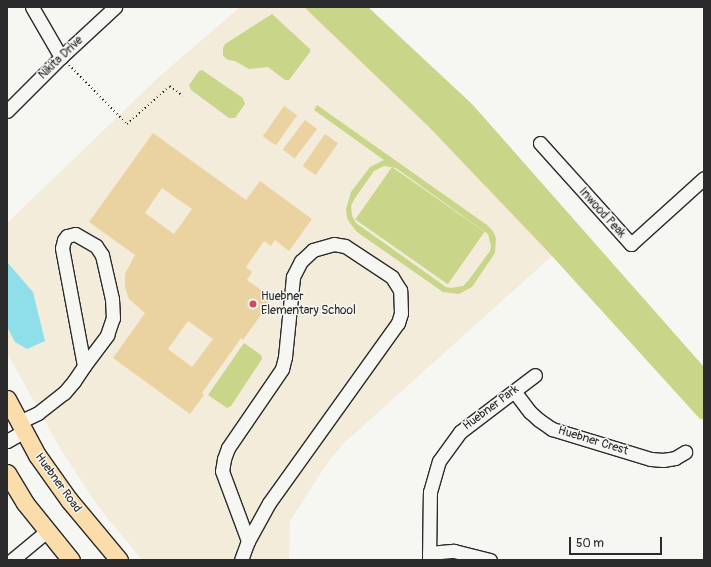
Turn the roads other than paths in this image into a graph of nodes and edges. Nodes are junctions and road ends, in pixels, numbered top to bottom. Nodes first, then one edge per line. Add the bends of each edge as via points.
1 (32, 7) edge
2 (115, 7) edge
3 (61, 57) junction
4 (7, 111) edge
5 (540, 143) dead end
6 (704, 178) edge
7 (84, 366) junction
8 (535, 375) dead end
9 (514, 391) junction
10 (14, 415) edge
11 (7, 441) edge
12 (685, 452) dead end
13 (7, 473) edge
14 (47, 531) junction
15 (248, 542) junction
16 (429, 556) edge
17 (12, 560) edge
18 (71, 560) edge
19 (119, 560) edge
20 (241, 560) edge
21 (490, 560) edge

1 - 3 street
2 - 3 street, Nikita Drive
3 - 4 street, Nikita Drive
5 - 6 street, Inwood Peak via 631,244
7 - 7 street via 107,335 113,318 112,299 102,255 96,246 75,234 67,236 62,248
7 - 10 street via 64,393 53,403 38,413
8 - 9 street, Huebner Park
9 - 12 street, Huebner Crest via 530,412 552,429 651,459 675,458
9 - 16 street, Huebner Park via 460,432 439,461 430,492
10 - 11 street
10 - 19 main road, Huebner Road via 37,455 69,500
13 - 14 main road
14 - 17 street
14 - 18 main road
15 - 15 street via 269,503 398,323 401,313 400,290 392,277 345,246 334,244 313,250 301,261 293,277 282,369 228,448 224,458 222,471
15 - 20 street
16 - 21 street via 454,551

